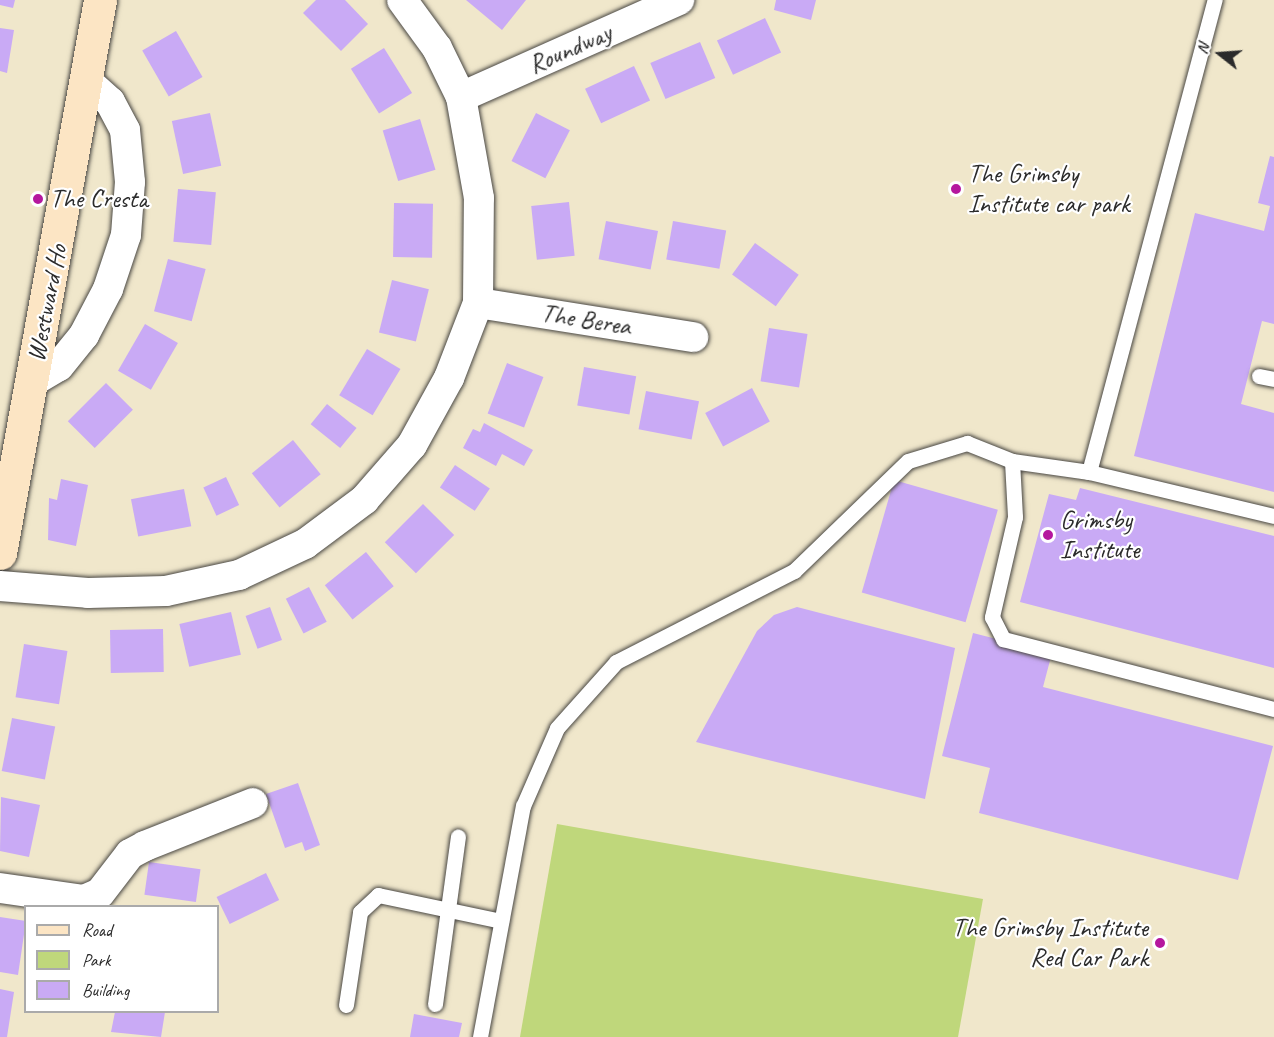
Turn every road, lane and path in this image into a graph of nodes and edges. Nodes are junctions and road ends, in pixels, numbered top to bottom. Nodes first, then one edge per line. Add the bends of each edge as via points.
1 (100, 0) edge
2 (402, 0) edge
3 (679, 0) edge
4 (1215, 0) edge
5 (88, 82) junction
6 (461, 97) junction
7 (478, 303) junction
8 (693, 337) dead end
9 (32, 382) junction
10 (1012, 460) junction
11 (1089, 472) junction
12 (1274, 516) edge
13 (0, 553) edge
14 (0, 586) edge
15 (1274, 709) edge
16 (253, 803) dead end
17 (458, 837) dead end
18 (0, 888) edge
19 (448, 907) junction
20 (501, 921) junction
21 (435, 1004) dead end
22 (346, 1005) dead end
23 (480, 1037) edge

1 - 5 street, Westward Ho
2 - 6 street via 437,48
3 - 6 street, Roundway
4 - 11 lane
5 - 9 street, Westward Ho
5 - 9 street, Westward Ho via 110,102 125,130 130,182 126,235 108,289 84,334 59,366
6 - 7 street via 479,198
7 - 8 street, The Berea
7 - 14 street via 449,378 412,445 364,500 305,544 239,575 166,591 88,593
9 - 13 street, Westward Ho
10 - 11 lane
10 - 15 lane via 1015,517 992,617 1003,639
10 - 20 lane via 967,443 908,461 794,571 616,662 557,728 523,806
11 - 12 lane
16 - 18 street via 130,854 100,893 84,900
17 - 19 lane
19 - 20 lane
19 - 21 lane
19 - 22 lane via 378,895 360,912
20 - 23 lane

